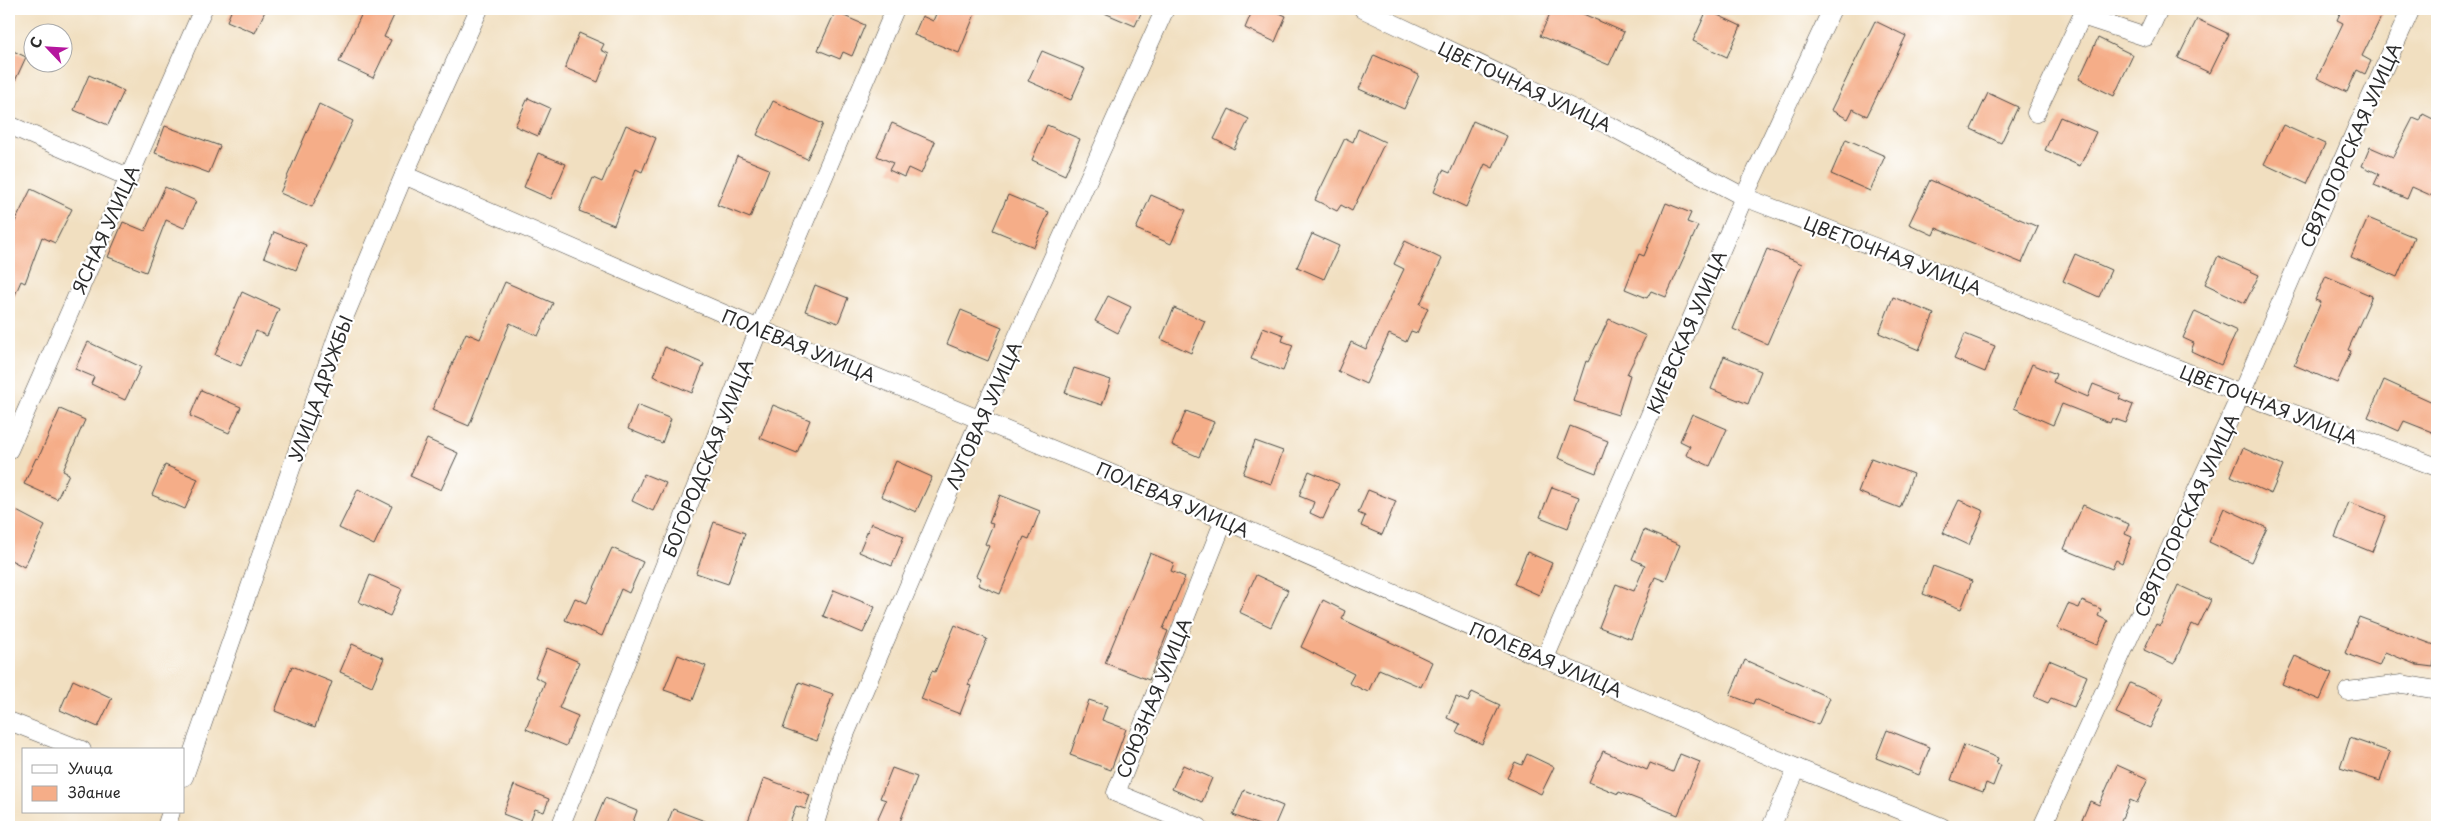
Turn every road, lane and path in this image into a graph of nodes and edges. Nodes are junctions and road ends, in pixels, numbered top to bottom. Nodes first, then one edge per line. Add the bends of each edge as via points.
1 (203, 9) edge
2 (479, 9) edge
3 (895, 9) edge
4 (1165, 9) edge
5 (1363, 9) edge
6 (1832, 9) edge
7 (2159, 9) edge
8 (2411, 9) edge
9 (2036, 113) dead end
10 (9, 125) edge
11 (404, 175) junction
12 (128, 177) junction
13 (1744, 197) junction
14 (759, 329) junction
15 (2241, 394) junction
16 (980, 419) junction
17 (9, 450) edge
18 (2437, 467) edge
19 (1224, 520) junction
20 (1545, 658) junction
21 (2437, 690) edge
22 (2348, 691) dead end
23 (9, 721) edge
24 (77, 748) edge
25 (1797, 768) junction
26 (185, 774) edge
27 (170, 814) edge
28 (166, 827) edge
29 (560, 827) edge
30 (814, 827) edge
31 (1199, 827) edge
32 (1771, 827) edge
33 (1942, 827) edge
34 (2042, 827) edge

1 - 12 street, ЯСНАЯ УЛИЦА
2 - 11 street, УЛИЦА ДРУЖБЫ
3 - 14 street, БОГОРОДСКАЯ УЛИЦА
4 - 16 street, ЛУГОВАЯ УЛИЦА
5 - 13 street, ЦВЕТОЧНАЯ УЛИЦА via 1614,128
6 - 13 street, КИЕВСКАЯ УЛИЦА
7 - 9 street via 2146,37 2082,16
8 - 15 street, СВЯТОГОРСКАЯ УЛИЦА
10 - 12 street
11 - 14 street, ПОЛЕВАЯ УЛИЦА
11 - 26 street, УЛИЦА ДРУЖБЫ via 341,325
12 - 17 street, ЯСНАЯ УЛИЦА
13 - 15 street, ЦВЕТОЧНАЯ УЛИЦА
13 - 20 street, КИЕВСКАЯ УЛИЦА
14 - 16 street, ПОЛЕВАЯ УЛИЦА
14 - 29 street, БОГОРОДСКАЯ УЛИЦА
15 - 18 street, ЦВЕТОЧНАЯ УЛИЦА
15 - 34 street, СВЯТОГОРСКАЯ УЛИЦА
16 - 19 street, ПОЛЕВАЯ УЛИЦА
16 - 30 street, ЛУГОВАЯ УЛИЦА via 835,758
19 - 20 street, ПОЛЕВАЯ УЛИЦА
19 - 31 street, СОЮЗНАЯ УЛИЦА via 1116,793
20 - 25 street, ПОЛЕВАЯ УЛИЦА
21 - 22 street via 2402,684
23 - 24 street
25 - 32 street
25 - 33 street, ПОЛЕВАЯ УЛИЦА
27 - 28 street

